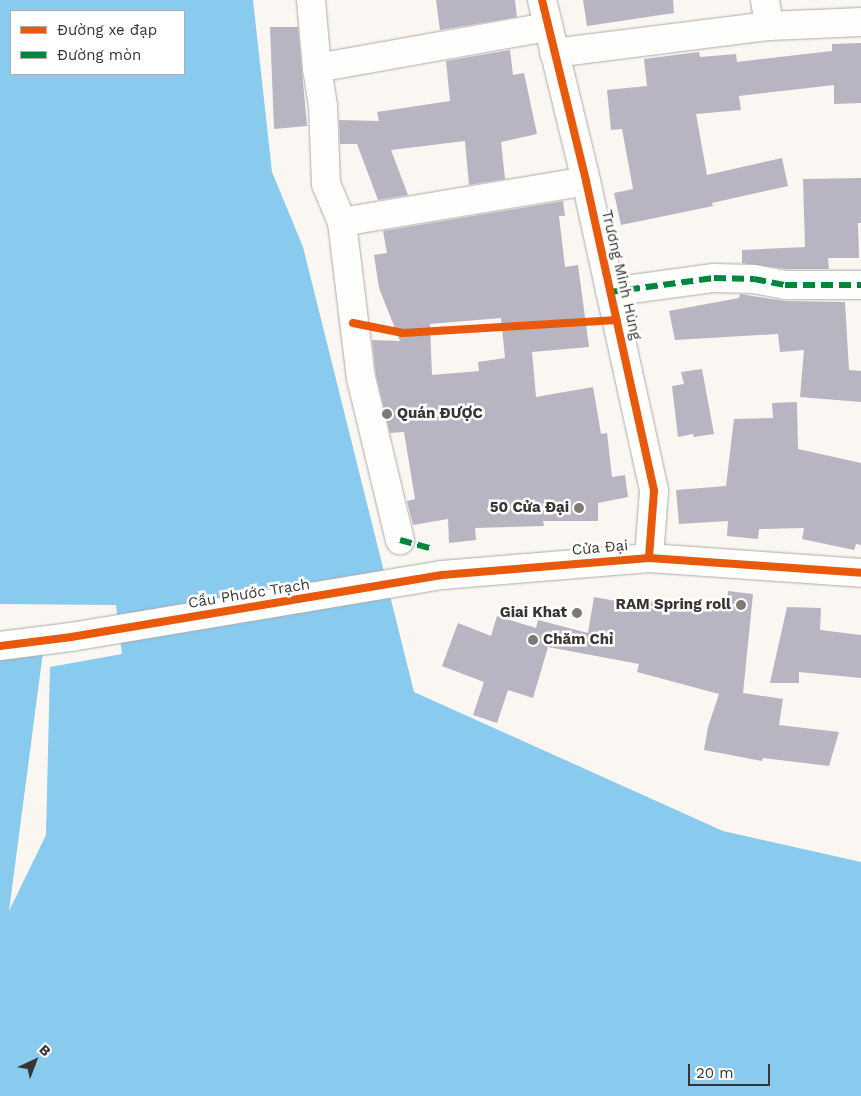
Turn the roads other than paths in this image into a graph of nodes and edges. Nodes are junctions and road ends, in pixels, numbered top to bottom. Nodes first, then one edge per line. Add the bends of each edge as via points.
1 (312, 0) edge
2 (542, 0) edge
3 (767, 13) edge
4 (861, 22) edge
5 (548, 27) junction
6 (554, 54) junction
7 (317, 68) junction
8 (586, 181) junction
9 (342, 222) junction
10 (861, 285) edge
11 (610, 292) junction
12 (400, 540) dead end
13 (649, 558) junction
14 (861, 573) edge
15 (431, 577) joint
16 (0, 646) edge

1 - 7 street
2 - 5 street, Trương Minh Hùng
3 - 4 street
3 - 6 street
5 - 6 street, Trương Minh Hùng
5 - 7 street
6 - 8 street, Trương Minh Hùng
7 - 9 street via 323,106 326,184
8 - 9 street
8 - 11 street, Trương Minh Hùng
9 - 12 street via 361,378
10 - 11 street via 784,285 754,279 714,278
11 - 13 street, Trương Minh Hùng via 654,491
13 - 14 street, Cửa Đại
13 - 15 street, Cửa Đại
15 - 16 street, Cầu Phước Trạch

